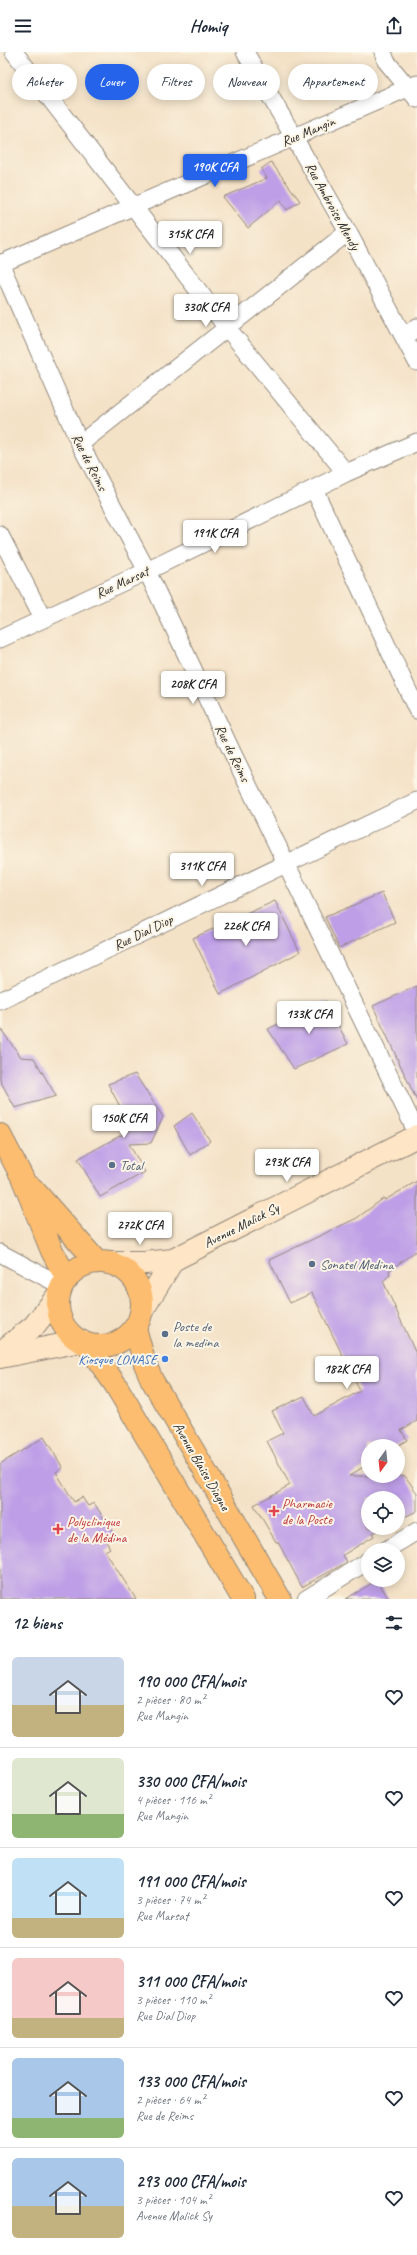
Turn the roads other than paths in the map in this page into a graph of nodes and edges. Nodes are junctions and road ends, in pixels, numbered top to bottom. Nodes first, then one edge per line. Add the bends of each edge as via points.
1 (14, 52) edge
2 (245, 52) edge
3 (383, 52) edge
4 (414, 90) edge
5 (295, 136) junction
6 (135, 207) junction
7 (348, 232) junction
8 (0, 264) edge
9 (228, 329) junction
10 (410, 332) edge
11 (417, 362) edge
12 (417, 442) edge
13 (80, 444) junction
14 (346, 474) junction
15 (314, 489) junction
16 (0, 535) edge
17 (147, 571) junction
18 (43, 619) junction
19 (0, 639) edge
20 (417, 710) edge
21 (417, 801) edge
22 (287, 863) junction
23 (0, 1001) edge
24 (417, 1133) edge
25 (0, 1135) edge
26 (417, 1136) edge
27 (22, 1177) junction
28 (0, 1253) edge
29 (173, 1260) junction
30 (103, 1263) junction
31 (62, 1286) junction
32 (138, 1319) junction
33 (84, 1342) junction
34 (0, 1353) edge
35 (0, 1357) edge
36 (417, 1531) edge
37 (397, 1543) edge
38 (361, 1565) edge
39 (243, 1599) edge
40 (280, 1599) edge
41 (306, 1599) edge

1 - 6 street
2 - 5 street, Rue Ambroise Mendy
3 - 4 street via 386,61
4 - 5 street, Rue Mangin
5 - 6 street, Rue Mangin
5 - 7 street, Rue Ambroise Mendy
6 - 8 street, Rue Mangin
6 - 9 street
7 - 9 street
7 - 10 street, Rue Ambroise Mendy
8 - 13 street, Rue de Reims
9 - 13 street
9 - 14 street
10 - 11 street, Rue Ambroise Mendy
12 - 14 street, Rue Marsat
13 - 17 street, Rue de Reims
14 - 15 street, Rue Marsat
15 - 17 street, Rue Marsat
15 - 20 street
16 - 18 street
17 - 18 street, Rue Marsat
17 - 22 street, Rue de Reims
18 - 19 street, Rue Marsat
21 - 22 street, Rue Dial Diop
22 - 23 street, Rue Dial Diop
22 - 24 street, Rue de Reims
25 - 27 main road
26 - 29 main road, Avenue Malick Sy
27 - 30 main road
27 - 31 main road via 52,1251
28 - 31 street
29 - 30 main road, Avenue Malick Sy
29 - 32 main road
30 - 31 main road via 75,1270
30 - 32 main road via 126,1272 138,1286 142,1298
31 - 33 main road via 58,1308 62,1321 70,1333
31 - 34 main road via 34,1326
32 - 33 main road via 125,1338 113,1344 100,1346
32 - 40 main road, Avenue Blaise Diagne via 145,1364 152,1380
33 - 35 main road
33 - 39 main road via 111,1378
36 - 37 street
38 - 41 street

